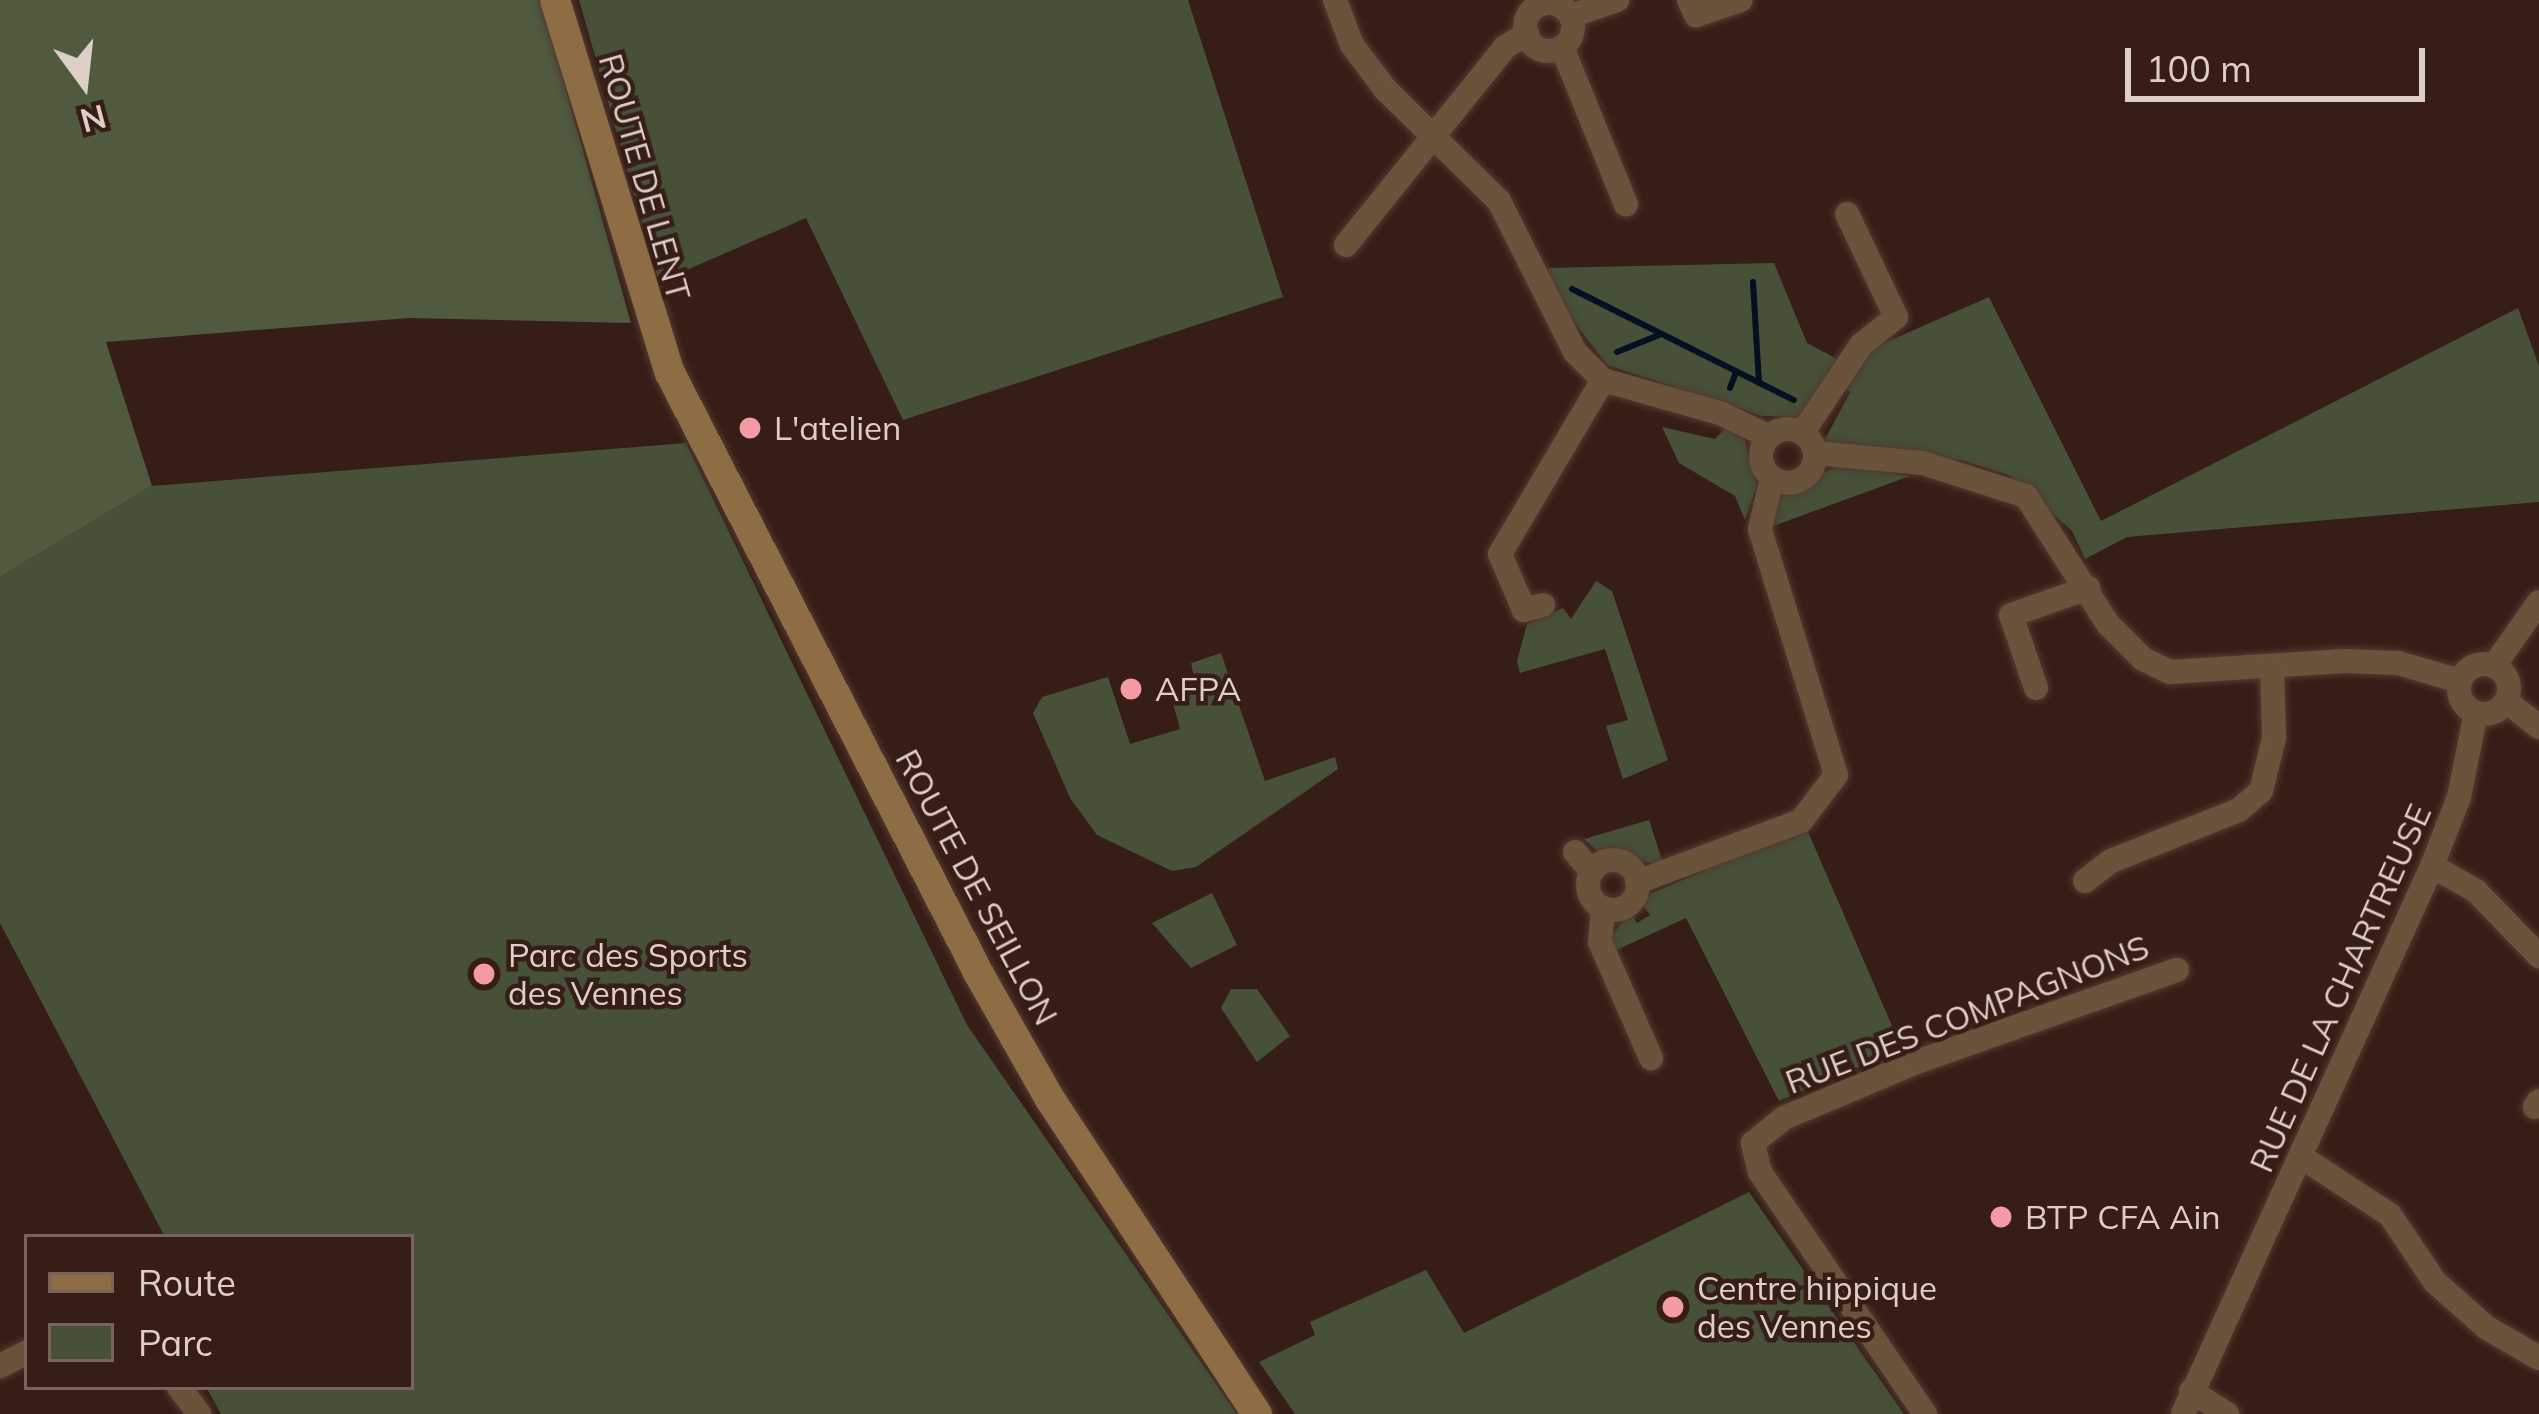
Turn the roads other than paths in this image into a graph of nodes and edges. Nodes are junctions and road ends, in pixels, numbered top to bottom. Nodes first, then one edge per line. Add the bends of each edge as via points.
1 (555, 0) edge
2 (1335, 0) edge
3 (1617, 0) edge
4 (1689, 0) edge
5 (1741, 0) edge
6 (1558, 6) edge
7 (1527, 34) junction
8 (1562, 47) junction
9 (1435, 135) junction
10 (1626, 205) dead end
11 (1847, 214) dead end
12 (1346, 245) dead end
13 (670, 373) joint
14 (1603, 380) junction
15 (1768, 436) junction
16 (1809, 442) junction
17 (1772, 478) junction
18 (2088, 588) junction
19 (2539, 602) edge
20 (1543, 605) dead end
21 (2494, 666) junction
22 (2272, 668) junction
23 (2460, 681) junction
24 (2036, 688) dead end
25 (2506, 701) junction
26 (2476, 713) junction
27 (2539, 727) edge
28 (1575, 852) dead end
29 (2432, 866) junction
30 (1592, 872) junction
31 (2085, 881) dead end
32 (1637, 882) junction
33 (1603, 908) junction
34 (2539, 956) edge
35 (2176, 970) dead end
36 (1652, 1058) dead end
37 (2302, 1158) junction
38 (2539, 1358) edge
39 (2187, 1402) edge
40 (1257, 1414) edge
41 (1925, 1414) edge
42 (2227, 1414) edge

1 - 13 street, ROUTE DE LENT
2 - 9 street via 1352,45
3 - 6 street
4 - 5 street via 1696,15
6 - 7 street via 1532,10
6 - 8 street via 1572,34
7 - 8 street via 1538,48
7 - 9 street via 1505,47
8 - 10 street
9 - 12 street
9 - 14 street via 1498,201 1562,334
11 - 16 street via 1896,317 1861,345
13 - 40 street, ROUTE DE SEILLON via 961,944 1050,1100
14 - 15 street via 1720,413
14 - 20 street via 1500,554 1524,610
15 - 16 street via 1784,428
15 - 17 street via 1761,463
16 - 17 street via 1804,478
16 - 18 street via 2007,486 2043,515
17 - 32 street via 1760,529 1837,775 1801,821
18 - 22 street via 2108,624 2143,659 2170,672
18 - 24 street via 2011,615
19 - 21 street
21 - 23 street via 2478,664
21 - 25 street via 2509,685
22 - 23 street via 2398,663
22 - 31 street via 2274,738 2261,791 2239,810 2111,861
23 - 26 street via 2460,696
25 - 26 street
25 - 27 street
26 - 29 street, RUE DE LA CHARTREUSE via 2459,797
28 - 30 street
29 - 34 street via 2476,891
29 - 37 street, RUE DE LA CHARTREUSE
30 - 32 street via 1614,860
30 - 33 street via 1588,890
32 - 33 street via 1627,905
33 - 36 street via 1600,942
35 - 41 street, RUE DES COMPAGNONS via 1914,1063 1784,1118 1753,1143 1760,1172
37 - 38 street via 2390,1215 2435,1282 2487,1328
37 - 39 street, RUE DE LA CHARTREUSE
39 - 42 street

